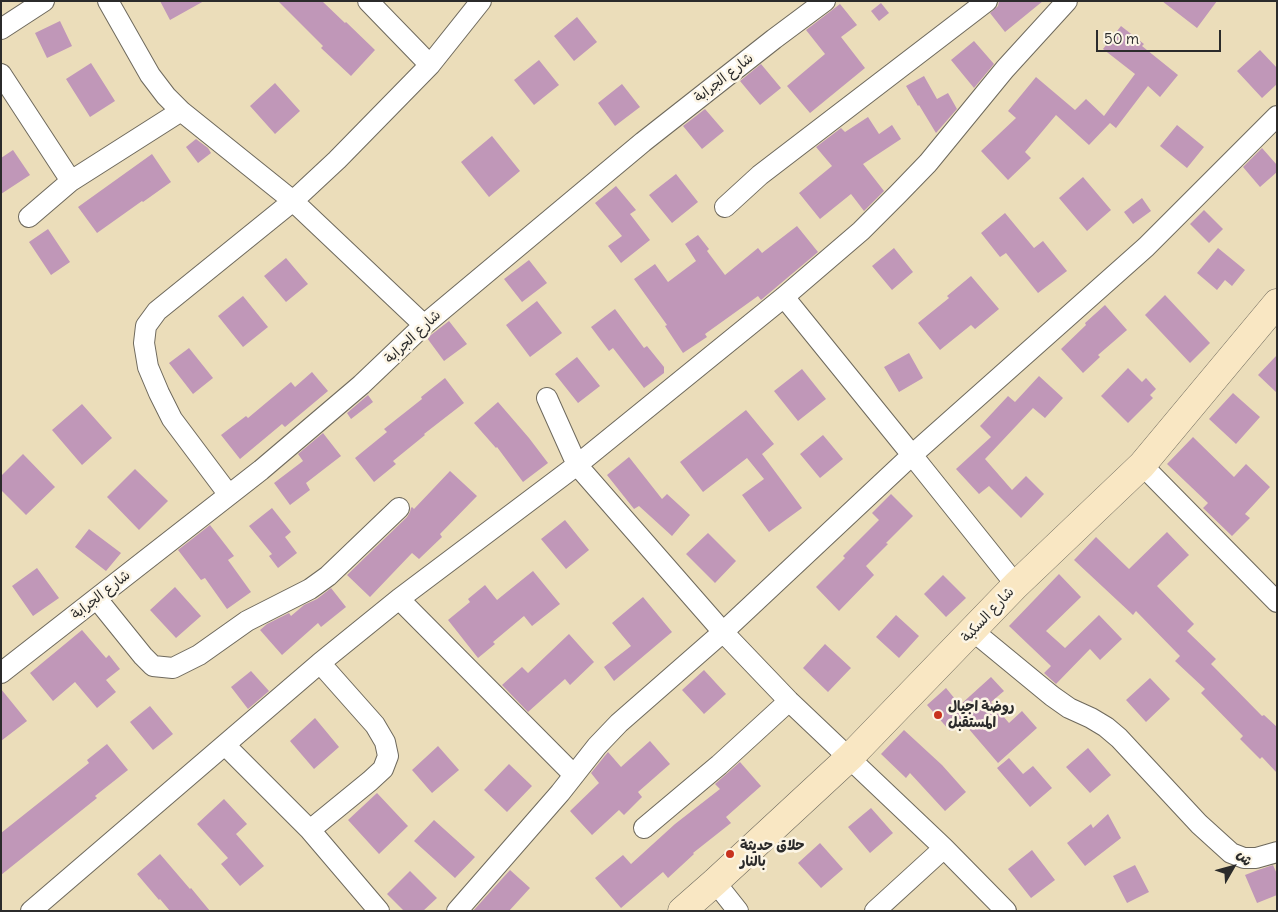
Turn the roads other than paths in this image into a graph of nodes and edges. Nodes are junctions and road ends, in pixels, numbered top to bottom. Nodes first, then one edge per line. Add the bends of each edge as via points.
1 (44, 1) edge
2 (108, 1) edge
3 (368, 1) edge
4 (481, 1) edge
5 (825, 1) edge
6 (987, 1) edge
7 (1067, 1) edge
8 (1, 29) edge
9 (430, 65) junction
10 (1, 74) edge
11 (181, 111) junction
12 (1277, 116) edge
13 (71, 181) junction
14 (293, 201) junction
15 (725, 207) dead end
16 (29, 218) dead end
17 (784, 297) junction
18 (1277, 304) edge
19 (424, 325) junction
20 (547, 398) dead end
21 (912, 455) junction
22 (577, 465) junction
23 (1142, 466) junction
24 (229, 495) junction
25 (399, 508) dead end
26 (1016, 585) junction
27 (97, 599) junction
28 (399, 599) junction
29 (1277, 602) edge
30 (973, 631) junction
31 (722, 632) junction
32 (320, 663) junction
33 (1, 674) edge
34 (789, 701) junction
35 (225, 745) junction
36 (850, 757) junction
37 (574, 775) junction
38 (644, 828) dead end
39 (310, 830) junction
40 (944, 848) junction
41 (1277, 852) edge
42 (716, 882) junction
43 (31, 911) edge
44 (379, 911) edge
45 (457, 911) edge
46 (682, 911) edge
47 (738, 911) edge
48 (875, 911) edge
49 (1006, 911) edge

1 - 8 street
2 - 11 street via 150,75
3 - 9 street
4 - 9 street
5 - 19 street, شارع الجرابة via 643,142
6 - 15 street via 760,175
7 - 17 street via 1005,68 928,163 861,231
9 - 14 street
10 - 13 street
11 - 13 street
11 - 14 street
12 - 21 street via 1146,247
13 - 16 street
14 - 19 street
14 - 24 street via 157,311 146,326 144,343 148,367 159,393 172,419
17 - 21 street
17 - 22 street
18 - 23 main road, شارع السكبة
19 - 24 street, شارع الجرابة via 361,385
20 - 22 street
21 - 26 street
21 - 31 street
22 - 28 street
22 - 31 street
23 - 26 main road, شارع السكبة
23 - 29 street
24 - 27 street, شارع الجرابة
25 - 27 street via 328,576 310,589 247,621 200,655 173,668 153,666
26 - 30 main road, شارع السكبة
27 - 33 street, شارع الجرابة
28 - 32 street
28 - 37 street
30 - 36 main road, شارع السكبة
30 - 41 street via 1052,696 1092,718 1119,738 1199,824 1231,853 1256,858
31 - 34 street
31 - 37 street via 620,723
32 - 35 street
32 - 39 street via 375,724 388,756 383,769
34 - 36 street
34 - 38 street via 720,765
35 - 39 street
35 - 43 street
36 - 40 street
36 - 42 main road, شارع السكبة
37 - 45 street
39 - 44 street
40 - 48 street
40 - 49 street
42 - 46 main road, شارع السكبة
42 - 47 street

